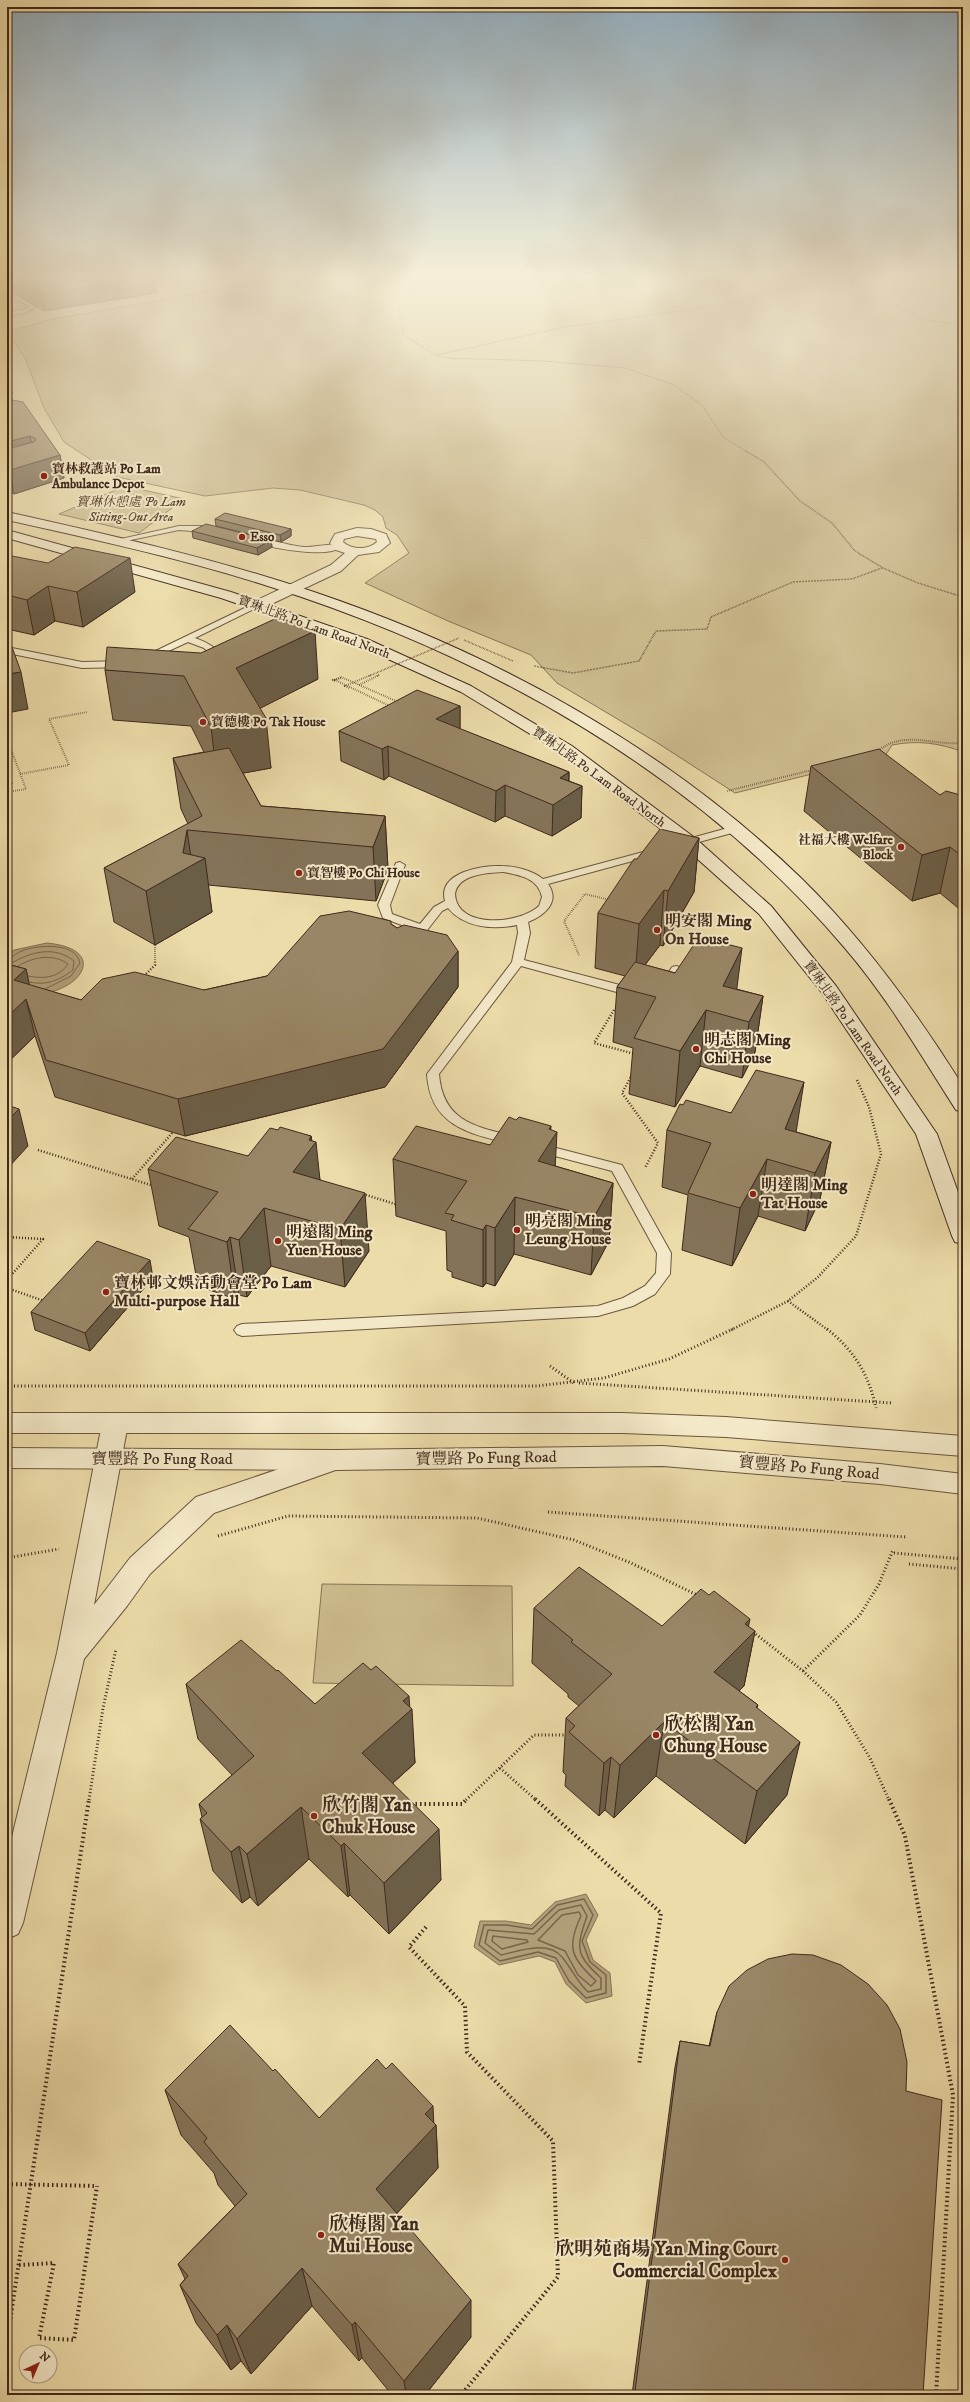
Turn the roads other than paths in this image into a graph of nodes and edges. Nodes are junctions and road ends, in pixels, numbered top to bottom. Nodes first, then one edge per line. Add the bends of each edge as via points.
1 (7, 516) edge
2 (7, 534) edge
3 (229, 534) edge
4 (244, 538) edge
5 (116, 541) junction
6 (339, 546) junction
7 (355, 551) junction
8 (293, 590) junction
9 (258, 605) junction
10 (189, 639) junction
11 (7, 650) edge
12 (206, 668) edge
13 (735, 829) junction
14 (676, 846) junction
15 (400, 865) dead end
16 (541, 883) junction
17 (450, 903) junction
18 (522, 921) junction
19 (422, 929) junction
20 (408, 947) edge
21 (518, 962) junction
22 (710, 978) edge
23 (644, 996) edge
24 (657, 999) edge
25 (963, 1105) edge
26 (963, 1236) edge
27 (242, 1330) dead end
28 (7, 1423) edge
29 (115, 1424) junction
30 (963, 1446) edge
31 (7, 1458) edge
32 (108, 1458) junction
33 (335, 1460) junction
34 (963, 1484) edge
35 (71, 1653) junction
36 (7, 1923) edge

1 - 5 main road, 寶琳北路 Po Lam Road North
2 - 9 main road, 寶琳北路 Po Lam Road North
3 - 5 lane via 198,526 178,526
4 - 6 lane via 299,550
5 - 8 main road, 寶琳北路 Po Lam Road North
6 - 7 main road
6 - 7 main road via 337,540 350,533 371,533 384,540 382,546 377,548
7 - 8 main road via 336,568
8 - 9 main road
8 - 13 main road, 寶琳北路 Po Lam Road North via 395,627 504,677 646,761
9 - 10 lane
9 - 14 main road, 寶琳北路 Po Lam Road North via 362,642 466,689 560,745
10 - 11 lane via 135,662 108,666 82,665
10 - 12 lane via 207,646 217,655 212,665
13 - 14 lane
13 - 25 main road, 寶琳北路 Po Lam Road North via 800,888 849,940 906,1012
14 - 16 lane
14 - 26 main road, 寶琳北路 Po Lam Road North via 765,910 829,990 926,1134
15 - 19 lane via 384,905 387,916
16 - 17 lane via 531,876 510,870 472,873 452,886 448,894
16 - 18 lane via 547,890 546,906
17 - 18 lane via 457,912 479,921 506,924
17 - 19 lane via 438,909
18 - 21 lane via 524,933
19 - 20 lane
21 - 23 lane
21 - 27 lane via 433,1074 432,1088 436,1102 447,1114 481,1132 617,1168 664,1253 663,1274 650,1290 628,1302 598,1311
22 - 24 lane via 676,970
28 - 29 main road, 寶豐路 Po Fung Road
29 - 30 main road, 寶豐路 Po Fung Road via 525,1421 622,1423 726,1427
29 - 32 main road
31 - 32 main road, 寶豐路 Po Fung Road
32 - 33 main road, 寶豐路 Po Fung Road
32 - 35 main road
33 - 34 main road, 寶豐路 Po Fung Road via 664,1456 880,1474
33 - 35 main road via 205,1505 140,1566
35 - 36 main road

